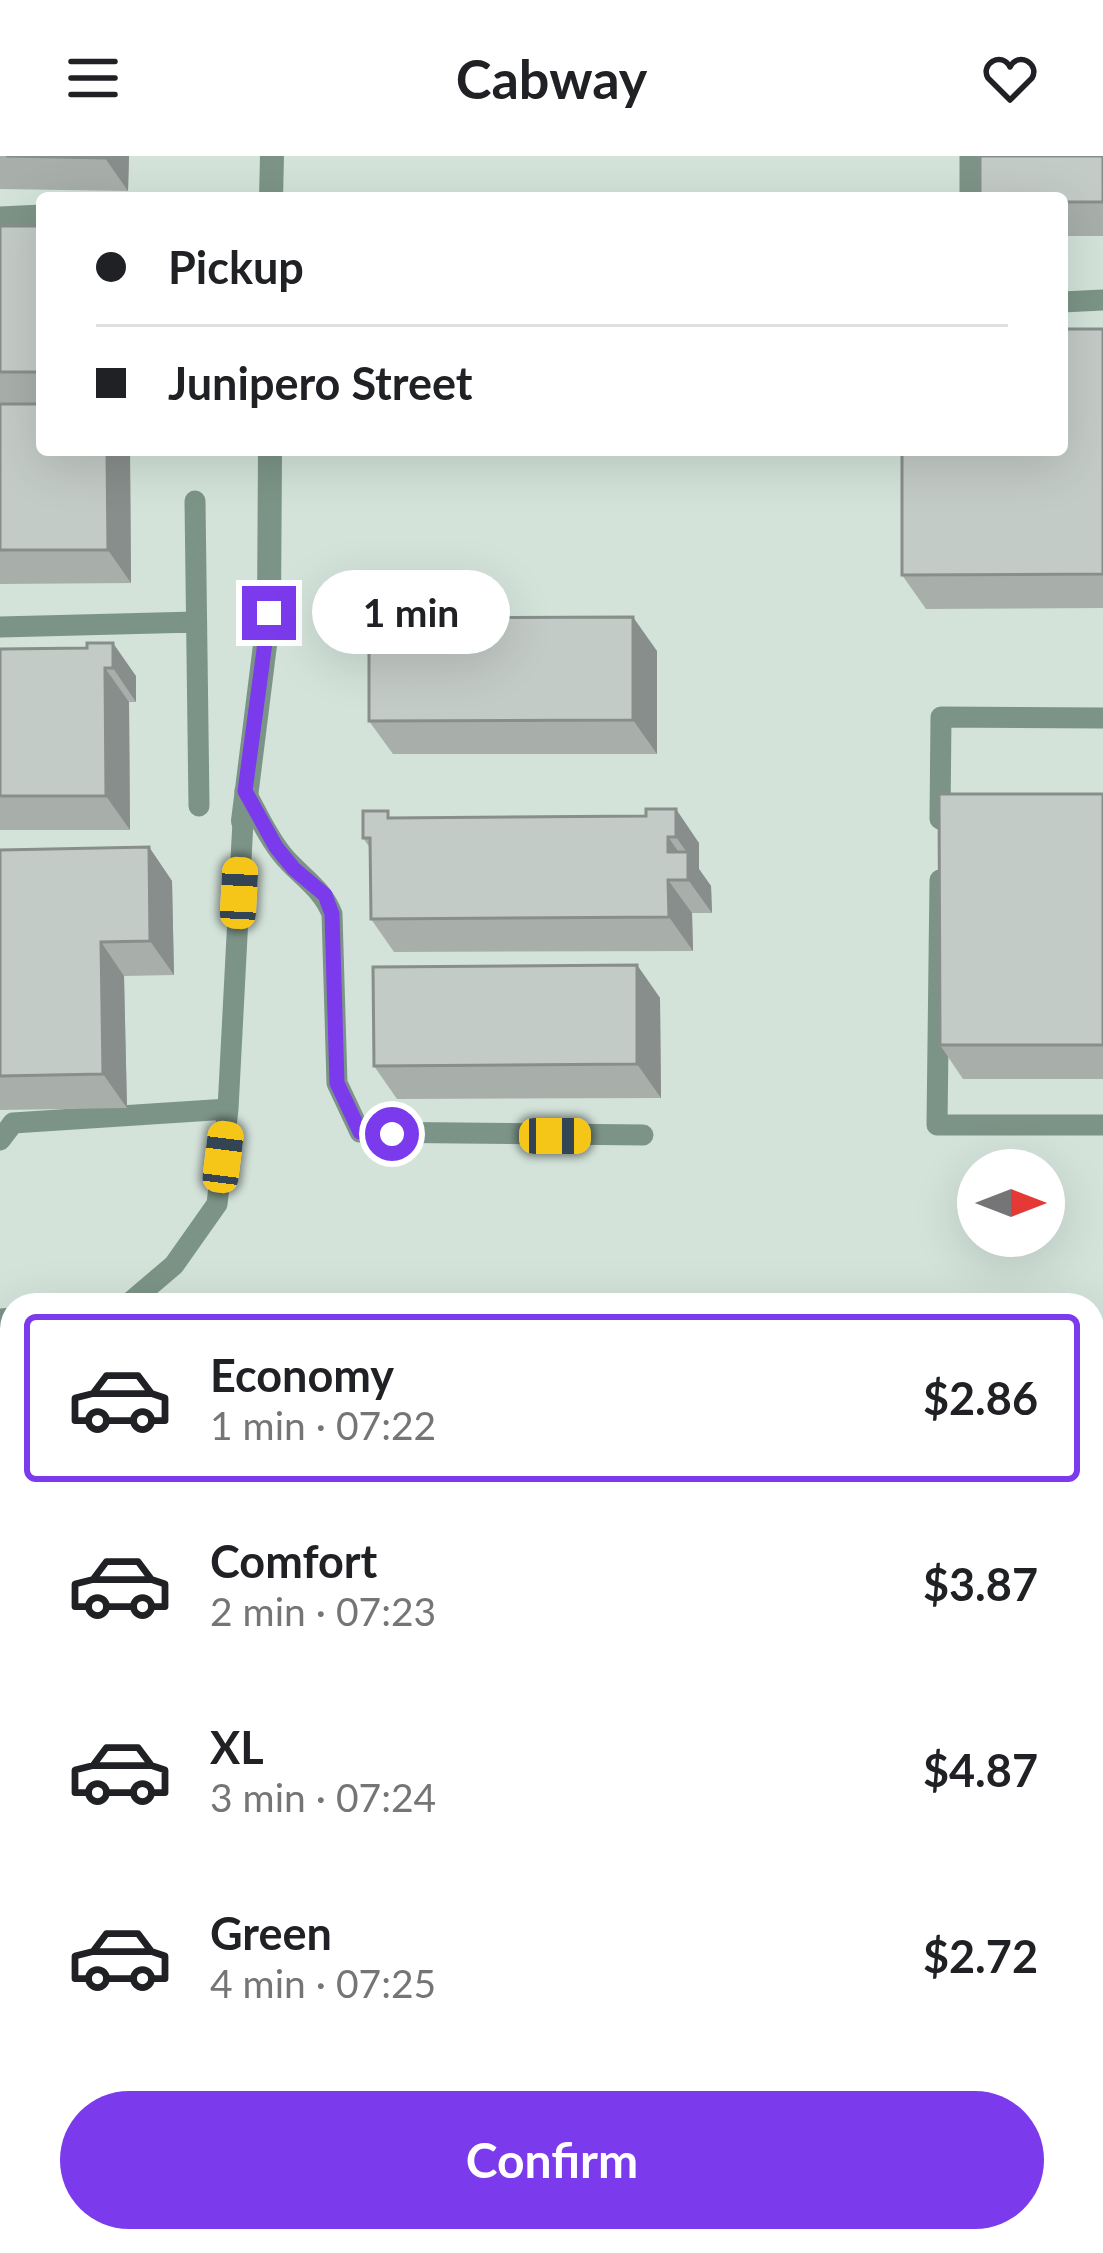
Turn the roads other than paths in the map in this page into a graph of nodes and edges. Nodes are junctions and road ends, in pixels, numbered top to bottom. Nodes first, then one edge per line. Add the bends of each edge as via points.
1 (272, 156) edge
2 (970, 156) edge
3 (272, 192) edge
4 (970, 192) edge
5 (36, 215) edge
6 (0, 217) edge
7 (1103, 300) edge
8 (1068, 302) edge
9 (270, 456) edge
10 (195, 502) dead end
11 (196, 622) junction
12 (0, 627) edge
13 (1103, 718) edge
14 (245, 791) junction
15 (199, 806) dead end
16 (243, 820) joint
17 (228, 1109) junction
18 (1103, 1125) edge
19 (643, 1136) dead end
20 (0, 1140) edge
21 (141, 1293) edge

1 - 3 street
2 - 4 lane
5 - 6 lane
7 - 8 lane
9 - 14 street via 269,613
10 - 11 lane
11 - 12 lane
11 - 15 lane
13 - 18 lane via 941,717 938,1126
14 - 16 street
14 - 19 lane via 276,847 325,895 332,914 337,1083 360,1132
16 - 17 lane
17 - 20 lane via 13,1123
17 - 21 lane via 217,1204 174,1265

